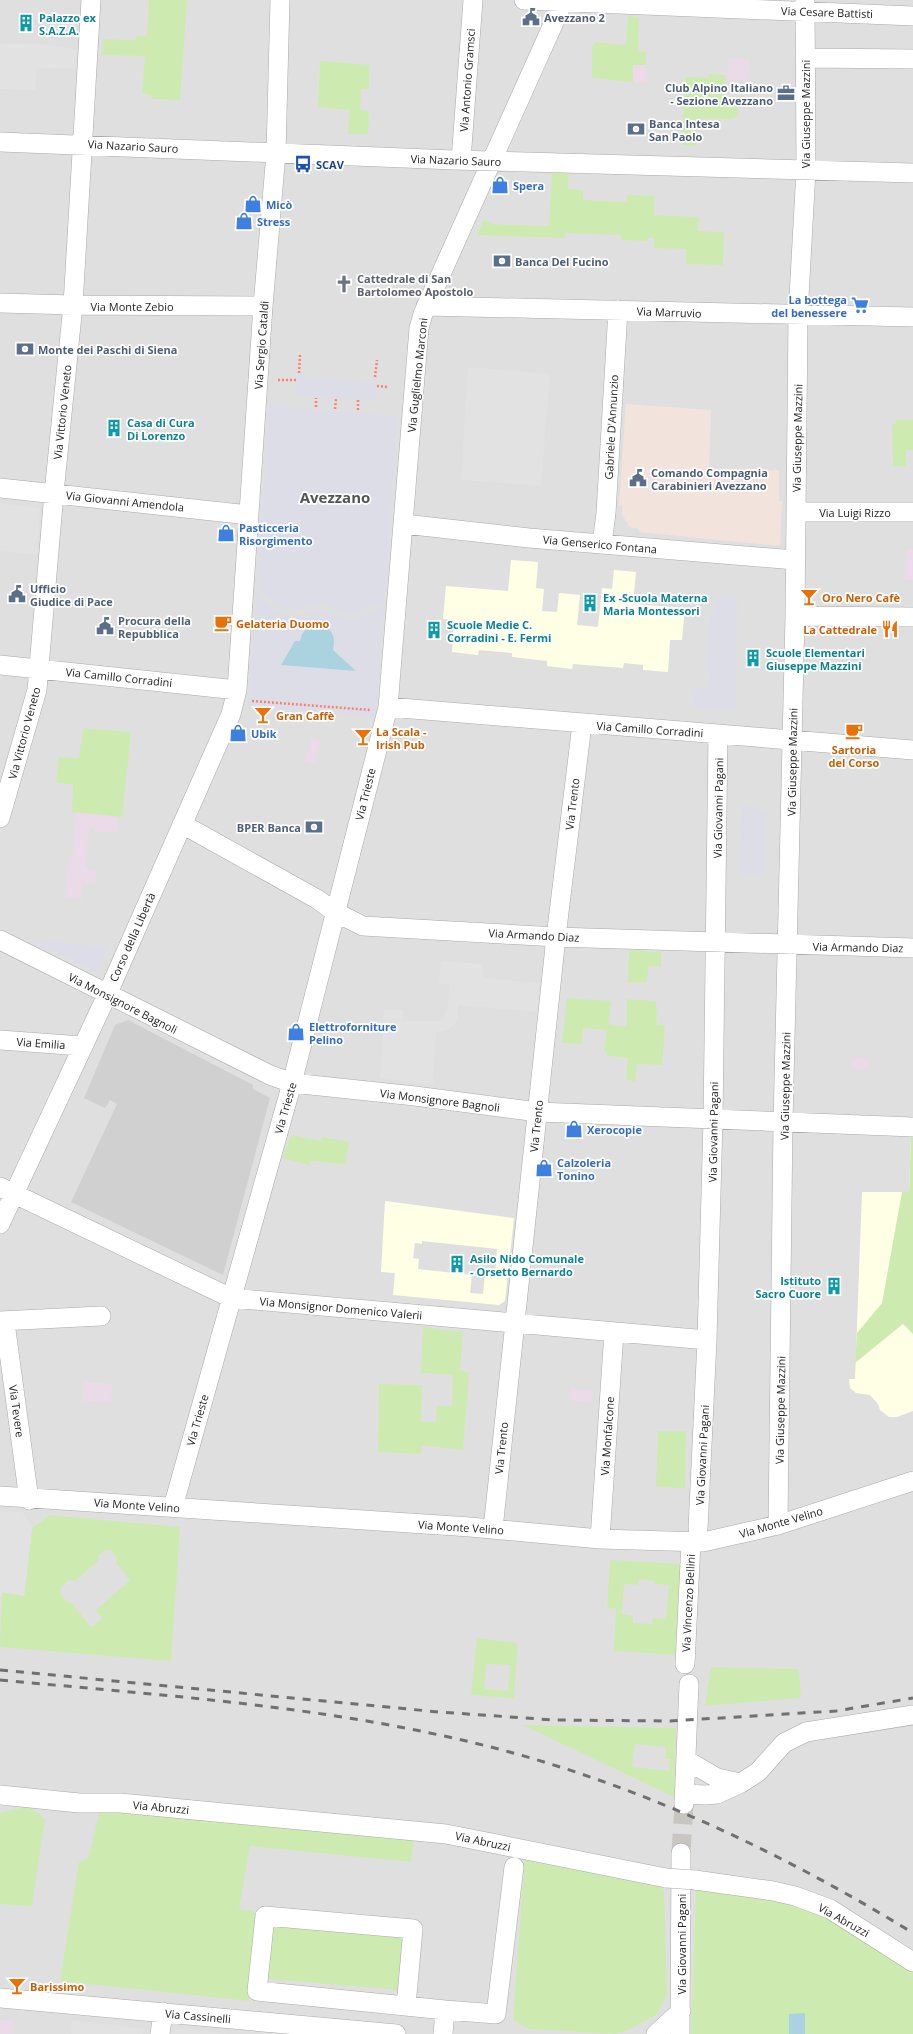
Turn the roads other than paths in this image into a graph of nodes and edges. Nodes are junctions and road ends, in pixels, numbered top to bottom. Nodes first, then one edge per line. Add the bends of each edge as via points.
1 (90, 0) edge
2 (280, 0) edge
3 (474, 0) edge
4 (524, 0) edge
5 (564, 1) edge
6 (805, 6) edge
7 (913, 16) edge
8 (805, 58) junction
9 (913, 59) edge
10 (0, 142) edge
11 (82, 144) junction
12 (276, 153) junction
13 (461, 160) junction
14 (492, 161) junction
15 (806, 170) junction
16 (913, 173) edge
17 (0, 303) edge
18 (73, 305) junction
19 (263, 306) junction
20 (426, 306) junction
21 (618, 310) junction
22 (798, 315) junction
23 (913, 317) edge
24 (0, 488) edge
25 (54, 493) junction
26 (797, 512) junction
27 (913, 512) edge
28 (249, 514) junction
29 (404, 524) junction
30 (602, 544) junction
31 (795, 560) junction
32 (796, 616) junction
33 (913, 617) edge
34 (0, 665) edge
35 (39, 668) junction
36 (243, 696) junction
37 (382, 708) junction
38 (582, 724) junction
39 (718, 734) junction
40 (793, 739) junction
41 (913, 750) edge
42 (0, 818) edge
43 (182, 824) junction
44 (335, 912) junction
45 (556, 937) junction
46 (0, 940) edge
47 (717, 943) junction
48 (788, 945) junction
49 (913, 948) edge
50 (107, 995) junction
51 (0, 1040) edge
52 (82, 1046) junction
53 (292, 1083) junction
54 (538, 1112) junction
55 (913, 1114) edge
56 (713, 1120) junction
57 (783, 1123) junction
58 (913, 1127) edge
59 (7, 1191) edge
60 (0, 1224) edge
61 (232, 1298) junction
62 (101, 1316) dead end
63 (0, 1320) edge
64 (514, 1324) junction
65 (0, 1326) edge
66 (614, 1332) junction
67 (707, 1340) junction
68 (913, 1481) edge
69 (0, 1496) edge
70 (29, 1500) junction
71 (173, 1507) junction
72 (778, 1525) junction
73 (493, 1529) junction
74 (695, 1535) junction
75 (600, 1539) junction
76 (685, 1664) dead end
77 (689, 1684) dead end
78 (913, 1715) edge
79 (686, 1760) junction
80 (741, 1783) junction
81 (0, 1795) edge
82 (681, 1853) tunnel mouth
83 (514, 1867) dead end
84 (913, 1962) edge
85 (0, 1998) edge
86 (406, 2006) junction
87 (445, 2010) junction
88 (681, 2011) junction
89 (163, 2012) junction
90 (160, 2034) edge
91 (396, 2034) edge
92 (443, 2034) edge
93 (656, 2034) edge
94 (680, 2034) edge

1 - 11 street, Via Vittorio Veneto
2 - 12 street, Via Sergio Cataldi
3 - 13 street, Via Antonio Gramsci
4 - 5 street, Via Cesare Battisti
5 - 6 street, Via Cesare Battisti
5 - 14 street, Via Guglielmo Marconi
6 - 7 street, Via Cesare Battisti
6 - 8 street, Via Giuseppe Mazzini
8 - 9 street
8 - 15 street, Via Giuseppe Mazzini
10 - 11 street, Via Nazario Sauro
11 - 12 street, Via Nazario Sauro
11 - 18 street, Via Vittorio Veneto
12 - 13 street, Via Nazario Sauro
12 - 19 street, Via Sergio Cataldi
13 - 14 street, Via Nazario Sauro
14 - 15 street, Via Nazario Sauro
14 - 20 street, Via Guglielmo Marconi
15 - 16 street, Via Nazario Sauro
15 - 22 street, Via Giuseppe Mazzini
17 - 18 street, Via Monte Zebio
18 - 19 street, Via Monte Zebio
18 - 25 street, Via Vittorio Veneto
19 - 28 street, Via Sergio Cataldi
20 - 21 street, Via Marruvio
20 - 29 street, Via Guglielmo Marconi via 420,328
21 - 22 street, Via Marruvio
21 - 30 street, Gabriele D'Annunzio
22 - 23 street, Via Marruvio
22 - 26 street, Via Giuseppe Mazzini
24 - 25 street, Via Giovanni Amendola
25 - 28 street, Via Giovanni Amendola
25 - 35 street, Via Vittorio Veneto
26 - 27 street, Via Luigi Rizzo
26 - 31 street, Via Giuseppe Mazzini
28 - 36 street, Via Sergio Cataldi
29 - 30 street, Via Genserico Fontana
29 - 37 street, Via Guglielmo Marconi
30 - 31 street, Via Genserico Fontana
31 - 32 street, Via Giuseppe Mazzini
32 - 33 street
32 - 40 street, Via Giuseppe Mazzini
34 - 35 street, Via Camillo Corradini
35 - 36 street, Via Camillo Corradini
35 - 42 street, Via Vittorio Veneto via 37,690
36 - 43 street, Corso della Libertà via 231,714
37 - 38 street, Via Camillo Corradini
37 - 44 street, Via Trieste
38 - 39 street, Via Camillo Corradini
38 - 45 street, Via Trento
39 - 40 street, Via Camillo Corradini
39 - 47 street, Via Giovanni Pagani
40 - 41 street, Via Camillo Corradini
40 - 48 street, Via Giuseppe Mazzini
43 - 44 street, Via Armando Diaz via 317,899
43 - 50 street, Corso della Libertà
44 - 45 street, Via Armando Diaz via 364,926
44 - 53 street, Via Trieste
45 - 47 street, Via Armando Diaz
45 - 54 street, Via Trento
46 - 50 street, Via Monsignore Bagnoli
47 - 48 street, Via Armando Diaz
47 - 56 street, Via Giovanni Pagani
48 - 49 street, Via Armando Diaz
48 - 57 street, Via Giuseppe Mazzini
50 - 52 street, Corso della Libertà
50 - 53 street, Via Monsignore Bagnoli via 270,1075
51 - 52 street, Via Emilia
52 - 59 street, Corso della Libertà
53 - 54 street, Via Monsignore Bagnoli
53 - 61 street, Via Trieste
54 - 56 street, Via Monsignore Bagnoli
54 - 64 street, Via Trento
55 - 58 street
56 - 57 street, Via Monsignore Bagnoli
56 - 67 street, Via Giovanni Pagani
57 - 58 street, Via Monsignore Bagnoli
57 - 72 street, Via Giuseppe Mazzini
59 - 60 street, Corso della Libertà
59 - 61 street, Via Monsignor Domenico Valerii
61 - 64 street, Via Monsignor Domenico Valerii
61 - 71 street, Via Trieste
62 - 63 street
64 - 66 street, Via Monsignor Domenico Valerii
64 - 73 street, Via Trento
65 - 70 street, Via Tevere via 6,1330
66 - 67 street, Via Monsignor Domenico Valerii
66 - 75 street, Via Monfalcone
67 - 74 street, Via Giovanni Pagani
68 - 72 street, Via Monte Velino
69 - 70 street, Via Monte Velino
70 - 71 street, Via Monte Velino
71 - 73 street, Via Monte Velino
72 - 74 street, Via Monte Velino via 703,1542
73 - 75 street, Via Monte Velino
74 - 75 street, Via Monte Velino
74 - 76 street, Via Vincenzo Bellini
77 - 79 street
78 - 80 street via 815,1730 798,1735 784,1743 758,1772
79 - 80 street via 718,1778
79 - 80 street via 684,1799 716,1794
81 - 84 street, Via Abruzzi, bridge via 79,1803 120,1803 446,1834 666,1878 773,1891 830,1909
82 - 88 street, Via Giovanni Pagani
83 - 87 street via 496,2014
85 - 89 street, Via Cassinelli
86 - 86 street via 257,1991 265,1916 413,1930
86 - 87 street
87 - 92 street
88 - 93 street
88 - 94 street, Via Giovanni Pagani
89 - 90 street
89 - 91 street, Via Cassinelli

